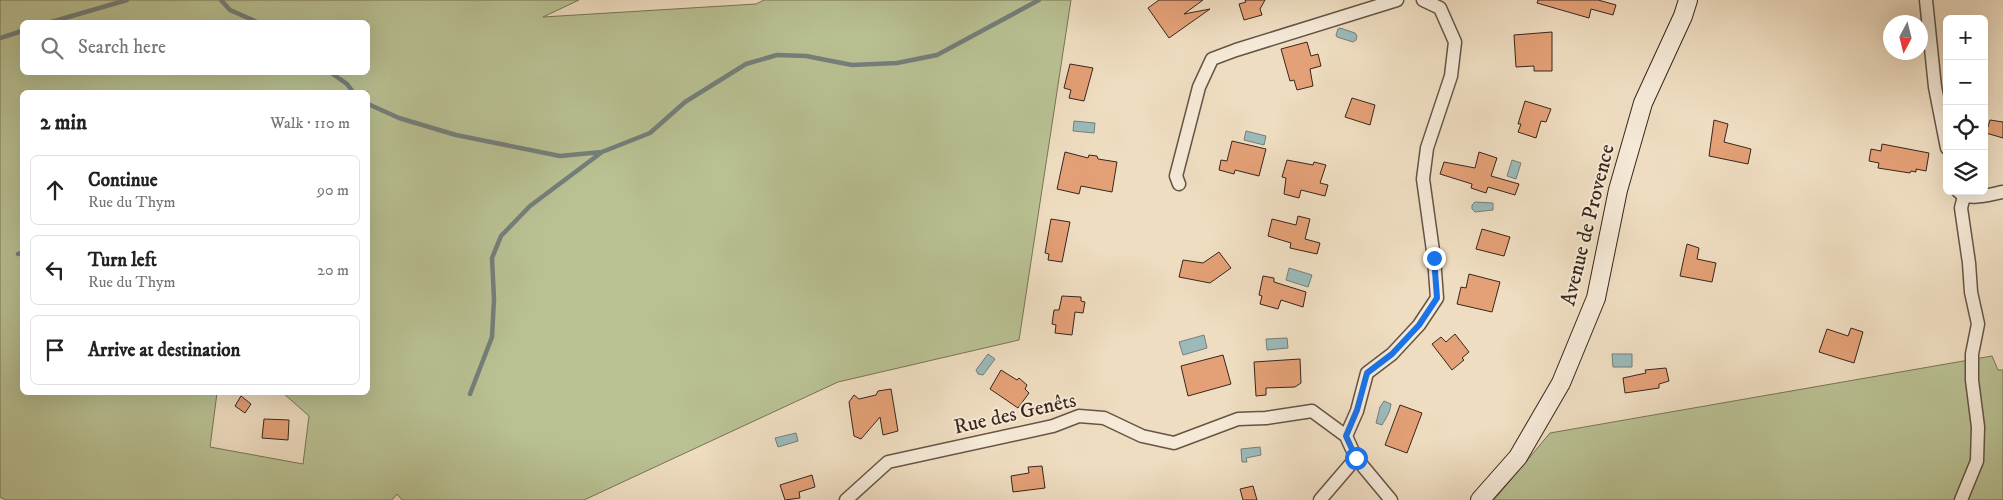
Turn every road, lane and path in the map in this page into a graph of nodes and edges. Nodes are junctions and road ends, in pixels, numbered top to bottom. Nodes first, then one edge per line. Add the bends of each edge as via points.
1 (1397, 0) edge
2 (1423, 0) edge
3 (1688, 0) edge
4 (1926, 0) edge
5 (1943, 129) edge
6 (1179, 184) dead end
7 (2003, 192) edge
8 (1988, 194) edge
9 (1961, 195) edge
10 (1964, 195) edge
11 (1981, 195) edge
12 (1346, 436) junction
13 (1356, 458) junction
14 (846, 500) edge
15 (1320, 500) edge
16 (1390, 500) edge
17 (1480, 500) edge
18 (1961, 500) edge

1 - 6 street via 1212,59 1199,87 1176,176
2 - 12 street via 1440,8 1454,42 1451,76 1427,148 1423,179 1437,298 1408,337 1367,373
3 - 17 street, Avenue de Provence via 1644,103 1618,190 1596,298 1561,383 1518,457
4 - 5 street via 1934,87
7 - 8 street
9 - 18 street via 1971,292 1978,324 1972,362 1978,427 1977,461
10 - 11 street
12 - 13 street, Rue des Genêts
12 - 14 street, Rue des Genêts via 1312,411 1238,419 1174,443 1142,436 1104,418 1079,416 1053,426 888,462
13 - 15 street
13 - 16 street, Rue des Genêts

